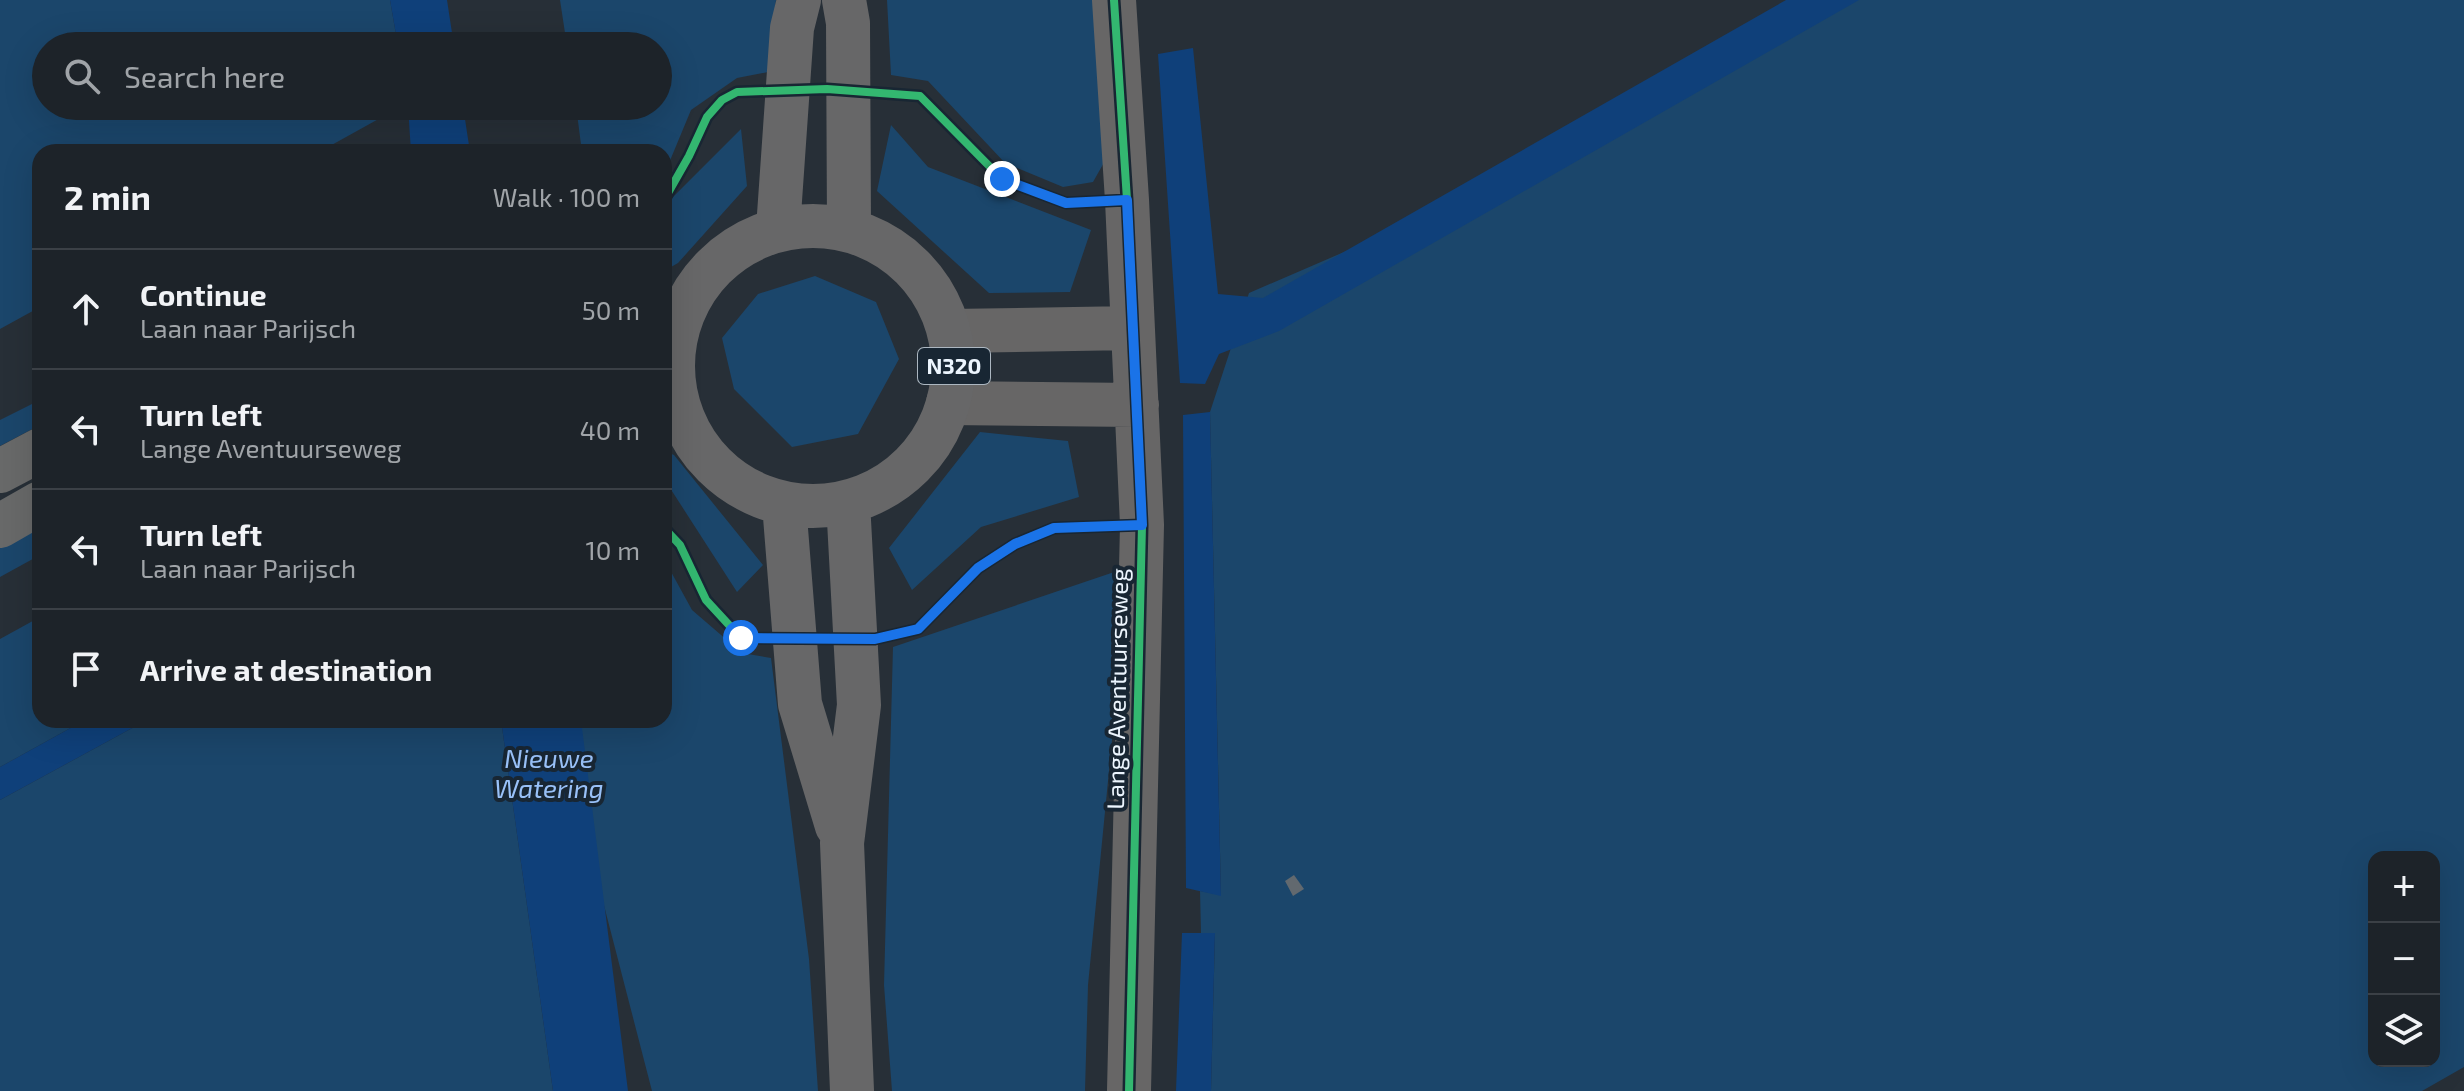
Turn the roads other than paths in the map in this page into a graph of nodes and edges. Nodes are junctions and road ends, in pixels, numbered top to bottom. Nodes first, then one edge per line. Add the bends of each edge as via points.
1 (799, 0) edge
2 (844, 0) edge
3 (1114, 0) edge
4 (778, 229) junction
5 (849, 229) junction
6 (1132, 328) junction
7 (672, 329) edge
8 (950, 331) junction
9 (948, 403) junction
10 (1137, 405) junction
11 (672, 407) edge
12 (32, 454) edge
13 (0, 471) edge
14 (848, 502) junction
15 (784, 504) junction
16 (32, 508) edge
17 (0, 526) edge
18 (842, 843) junction
19 (852, 1091) edge
20 (1129, 1091) edge

1 - 4 main road via 792,28
2 - 5 main road
3 - 6 street, Lange Aventuurseweg
4 - 5 main road, N320
4 - 7 main road, N320 via 744,244 714,266
5 - 8 main road, N320 via 883,243 913,266 936,296
6 - 8 street
6 - 10 street, Lange Aventuurseweg
8 - 9 main road, N320 via 954,368
9 - 10 street
9 - 14 main road, N320 via 935,437 912,466 882,488
10 - 20 street, Lange Aventuurseweg via 1142,525
11 - 15 main road, N320 via 718,469 748,491
12 - 13 street
14 - 15 main road, N320
14 - 18 main road via 859,705
15 - 18 main road via 800,704
16 - 17 street
18 - 19 main road

